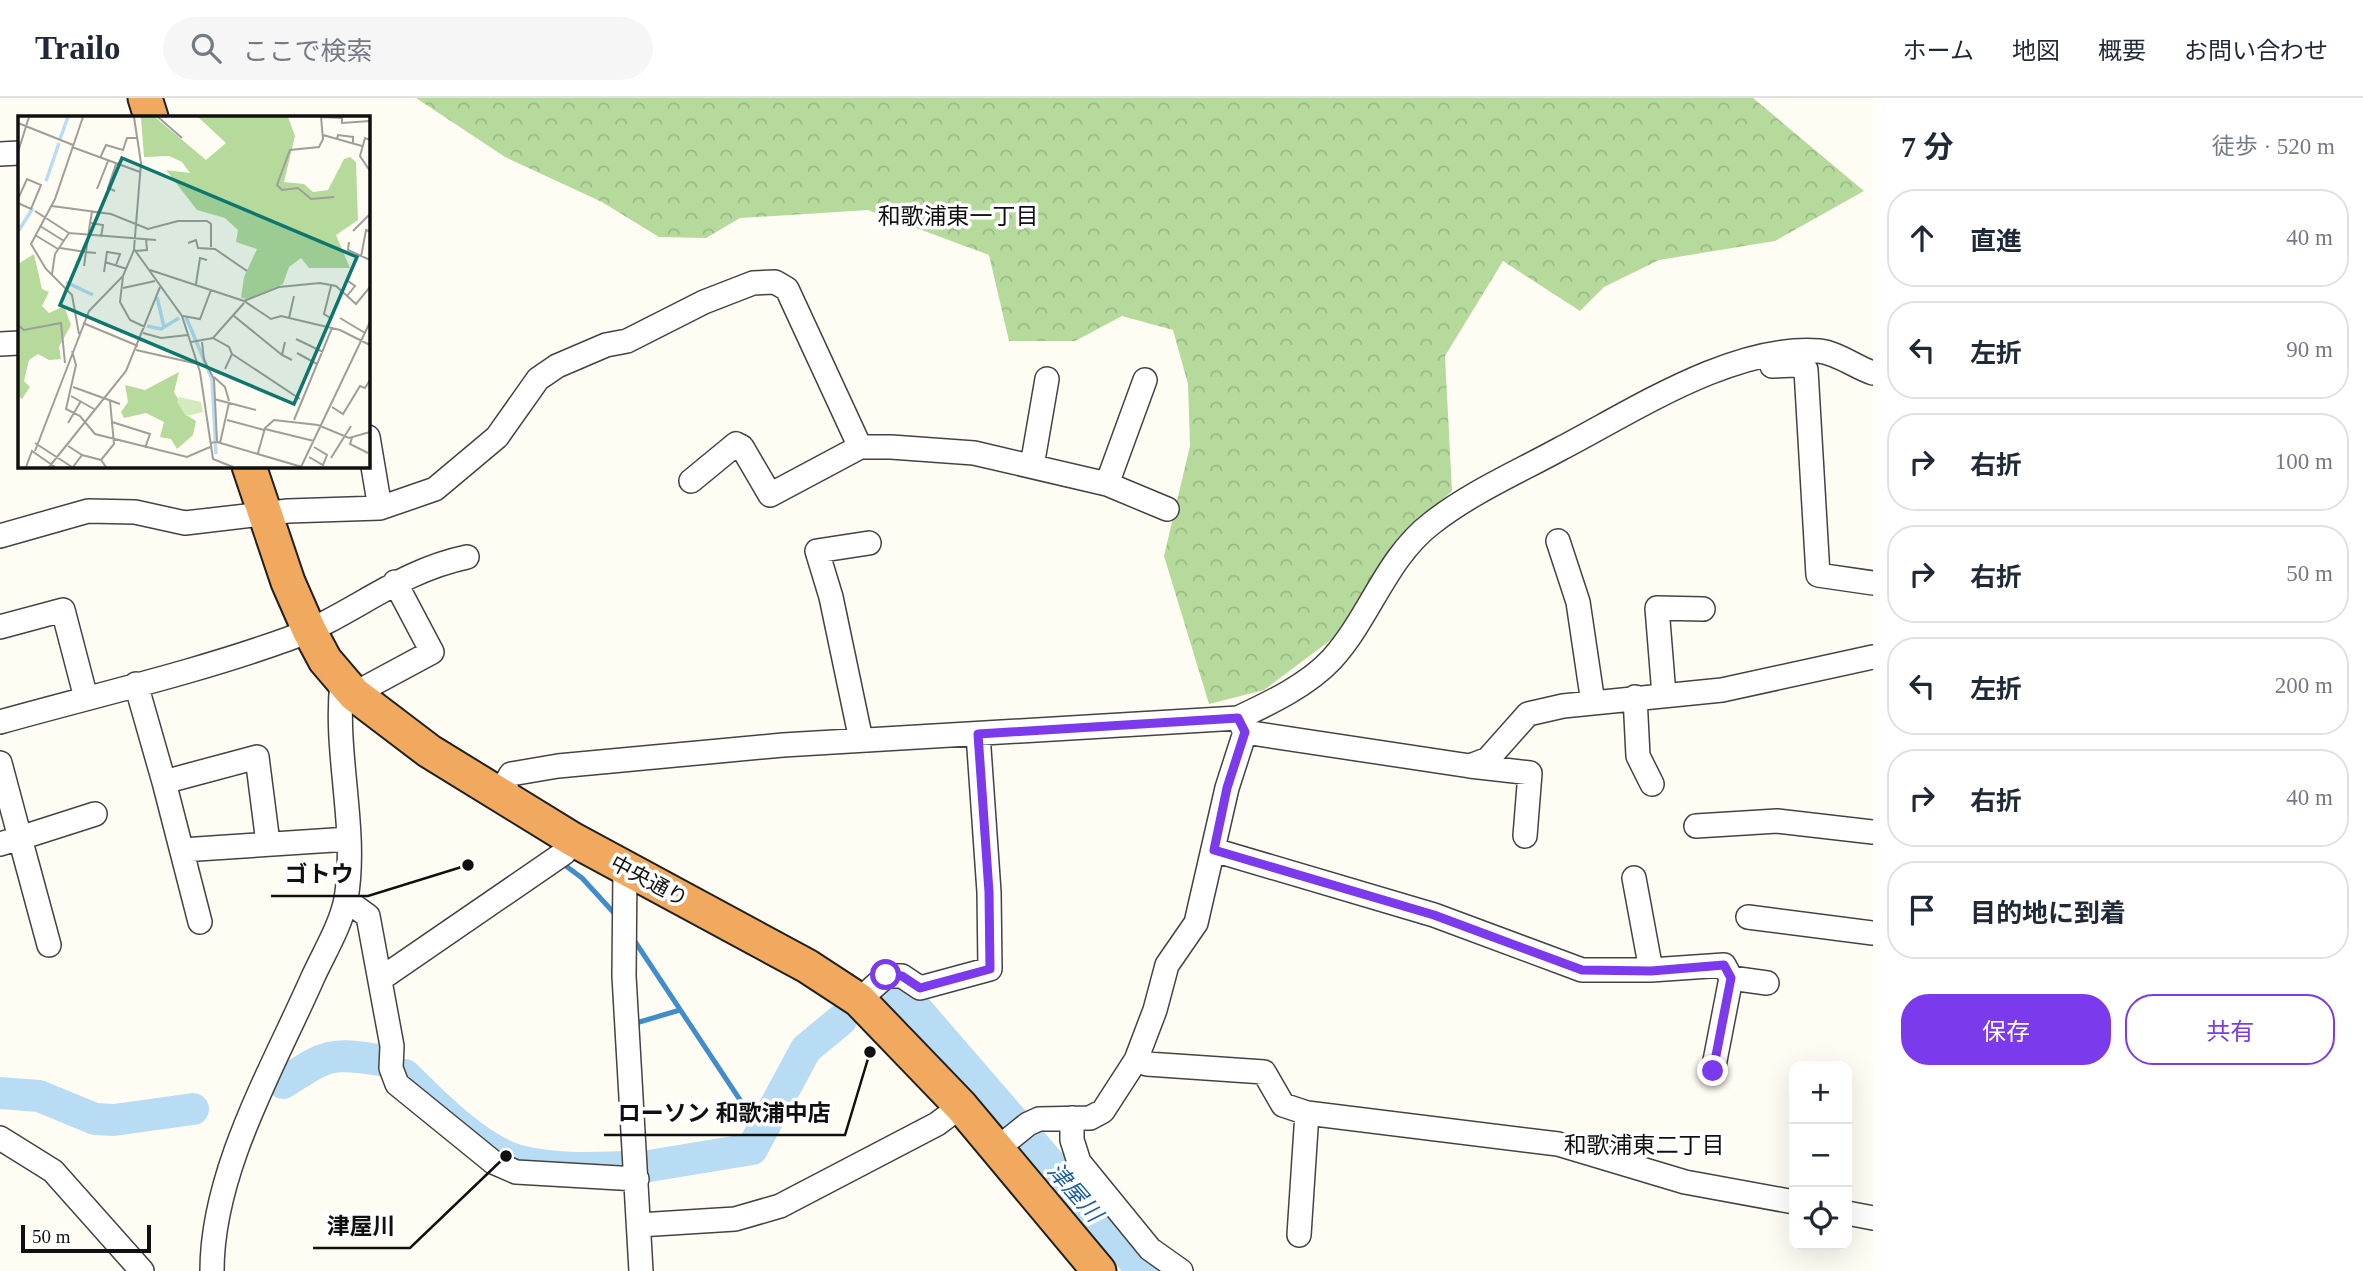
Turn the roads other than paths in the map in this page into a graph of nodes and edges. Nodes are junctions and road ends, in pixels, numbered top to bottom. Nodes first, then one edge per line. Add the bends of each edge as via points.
1 (145, 98) edge
2 (151, 116) edge
3 (18, 153) edge
4 (0, 154) edge
5 (18, 343) edge
6 (0, 344) edge
7 (1748, 361) junction
8 (1873, 373) edge
9 (1047, 379) dead end
10 (1146, 380) dead end
11 (369, 443) edge
12 (860, 447) junction
13 (1032, 466) junction
14 (249, 467) edge
15 (691, 481) dead end
16 (1107, 484) junction
17 (380, 508) junction
18 (1167, 509) dead end
19 (265, 513) junction
20 (0, 536) edge
21 (1558, 541) dead end
22 (869, 543) dead end
23 (467, 558) dead end
24 (395, 582) junction
25 (1873, 583) edge
26 (1703, 609) dead end
27 (0, 627) edge
28 (309, 630) junction
29 (1873, 657) edge
30 (136, 684) junction
31 (348, 688) junction
32 (1664, 695) junction
33 (1635, 697) junction
34 (86, 698) junction
35 (1593, 703) junction
36 (0, 722) edge
37 (1242, 725) junction
38 (978, 734) junction
39 (861, 740) junction
40 (0, 763) edge
41 (1470, 766) junction
42 (164, 782) junction
43 (1652, 784) dead end
44 (500, 793) junction
45 (95, 814) dead end
46 (1696, 826) dead end
47 (1873, 832) edge
48 (1525, 835) dead end
49 (349, 839) junction
50 (572, 839) junction
51 (10, 841) edge
52 (268, 843) junction
53 (182, 850) junction
54 (1214, 850) junction
55 (625, 869) junction
56 (1634, 878) dead end
57 (346, 900) junction
58 (1748, 917) dead end
59 (201, 922) dead end
60 (1873, 933) edge
61 (49, 945) dead end
62 (1651, 971) junction
63 (382, 978) junction
64 (1731, 978) junction
65 (1767, 983) dead end
66 (859, 1000) junction
67 (1136, 1060) junction
68 (1713, 1071) dead end
69 (961, 1106) junction
70 (1307, 1113) junction
71 (1072, 1118) junction
72 (1013, 1136) junction
73 (0, 1138) edge
74 (637, 1179) junction
75 (1789, 1201) edge
76 (1852, 1214) edge
77 (1873, 1218) edge
78 (639, 1224) junction
79 (1299, 1235) dead end
80 (142, 1271) edge
81 (212, 1271) edge
82 (641, 1271) edge
83 (1099, 1271) edge
84 (1181, 1271) edge

1 - 2 highway
3 - 4 street
5 - 6 street
7 - 8 street via 1820,351
7 - 25 street via 1806,370 1818,575
7 - 37 street via 1650,398 1432,523 1403,551 1332,659
9 - 13 street
10 - 16 street
11 - 17 street
12 - 13 street via 974,453
12 - 15 street via 770,495 736,444
12 - 17 street via 787,289 775,282 753,283 627,341 557,366 538,379 497,437 435,489
13 - 16 street
14 - 19 highway, 中央通り
16 - 18 street
17 - 19 street
19 - 20 street via 185,523 135,512 88,511
19 - 28 highway, 中央通り
21 - 35 street via 1578,602
22 - 39 street via 817,551
23 - 24 street via 433,565
24 - 28 street
24 - 31 street via 432,652
26 - 32 street via 1657,608
27 - 34 street via 63,610
28 - 30 street
28 - 31 highway, 中央通り via 324,660
29 - 32 street via 1722,690
30 - 34 street
30 - 42 street
31 - 44 highway, 中央通り via 429,751
31 - 49 street via 338,721
32 - 33 street
33 - 35 street
33 - 43 street via 1638,756
34 - 36 street
35 - 41 street via 1528,714 1488,759
37 - 38 street
37 - 41 street
37 - 54 street
38 - 39 street
38 - 66 street via 990,969 920,988 902,976 886,975
39 - 44 street via 558,766 511,774
40 - 51 street
41 - 48 street via 1530,773
42 - 52 street via 257,757
42 - 53 street
44 - 50 highway, 中央通り
45 - 51 street
46 - 47 street via 1777,821
49 - 52 street
49 - 57 street
50 - 55 highway, 中央通り
50 - 63 street via 564,853
51 - 61 street
52 - 53 street
53 - 59 street
54 - 62 street via 1434,915 1582,970
54 - 67 street via 1196,923 1167,965
55 - 66 highway, 中央通り via 807,966
55 - 74 street via 624,976
56 - 62 street
57 - 63 street via 368,916
57 - 81 street via 248,1116 212,1235
58 - 60 street
62 - 64 street via 1724,965
63 - 74 street via 391,1068 397,1084 492,1162 516,1172
64 - 65 street
64 - 68 street
66 - 69 highway, 中央通り
67 - 70 street via 1265,1072 1283,1105
67 - 71 street via 1103,1111 1090,1118
69 - 72 highway, 中央通り
69 - 78 street via 937,1124 780,1206 735,1219
70 - 75 street via 1558,1144 1685,1182
70 - 79 street
71 - 72 street via 1039,1119
71 - 84 street via 1079,1162 1150,1250
72 - 83 highway, 中央通り
73 - 80 street via 53,1171
74 - 78 street
76 - 77 street
78 - 82 street

